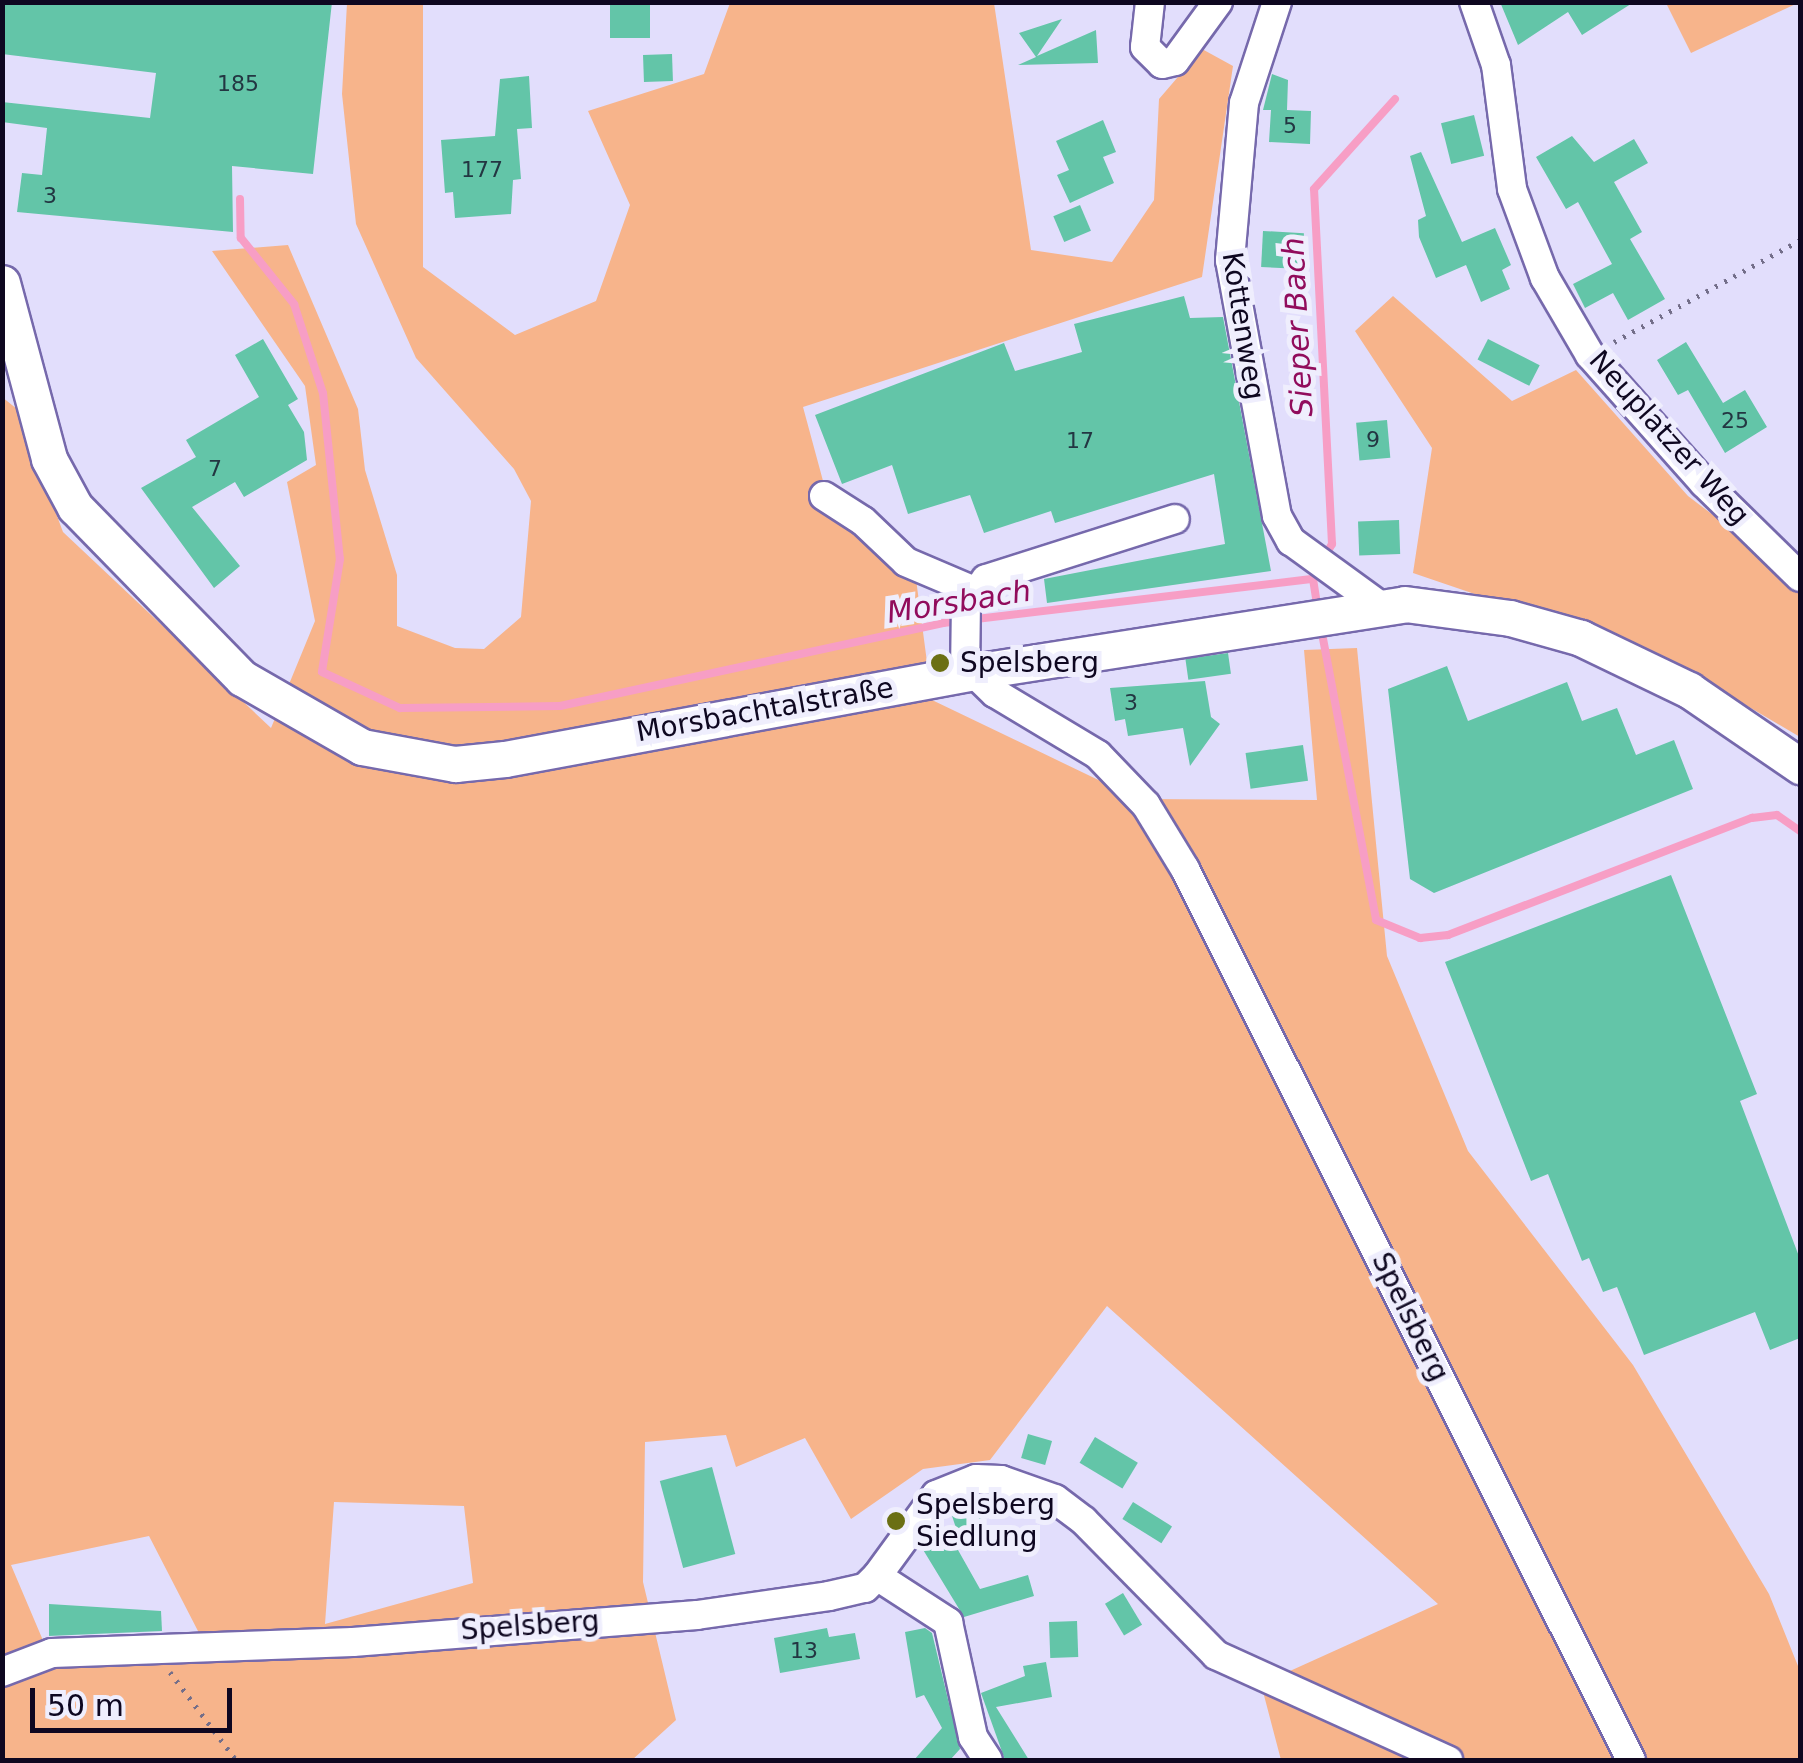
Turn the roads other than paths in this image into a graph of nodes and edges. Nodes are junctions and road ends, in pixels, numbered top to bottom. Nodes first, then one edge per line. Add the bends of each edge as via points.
1 (1150, 2) edge
2 (1218, 2) edge
3 (1277, 2) edge
4 (1474, 2) edge
5 (2, 284) edge
6 (824, 496) dead end
7 (1175, 519) dead end
8 (1800, 577) edge
9 (969, 597) junction
10 (1392, 605) junction
11 (968, 662) junction
12 (1800, 766) edge
13 (877, 1576) junction
14 (2, 1672) edge
15 (988, 1760) edge
16 (1448, 1760) edge
17 (1630, 1760) edge

1 - 2 street via 1145,46 1162,64 1175,61
3 - 10 street, Kottenweg via 1244,103 1229,226 1277,516 1291,541
4 - 8 street, Neuplatzer Weg via 1490,37 1512,189 1528,239 1590,355 1704,484
5 - 11 main road, Morsbachtalstraße via 49,459 75,507 242,678 362,748 454,764 505,759
6 - 9 street via 847,508 906,562
7 - 9 street via 986,579
9 - 11 street
10 - 11 main road, Morsbachtalstraße
10 - 12 main road, Morsbachtalstraße via 1510,618 1582,638 1689,690
11 - 17 street, Spelsberg via 995,693 1098,755 1146,805 1184,868
13 - 14 street, Spelsberg via 865,1588 829,1596 697,1615 353,1642 52,1653
13 - 15 street via 948,1622 974,1738
13 - 16 street via 936,1494 976,1480 1027,1486 1084,1520 1216,1655

